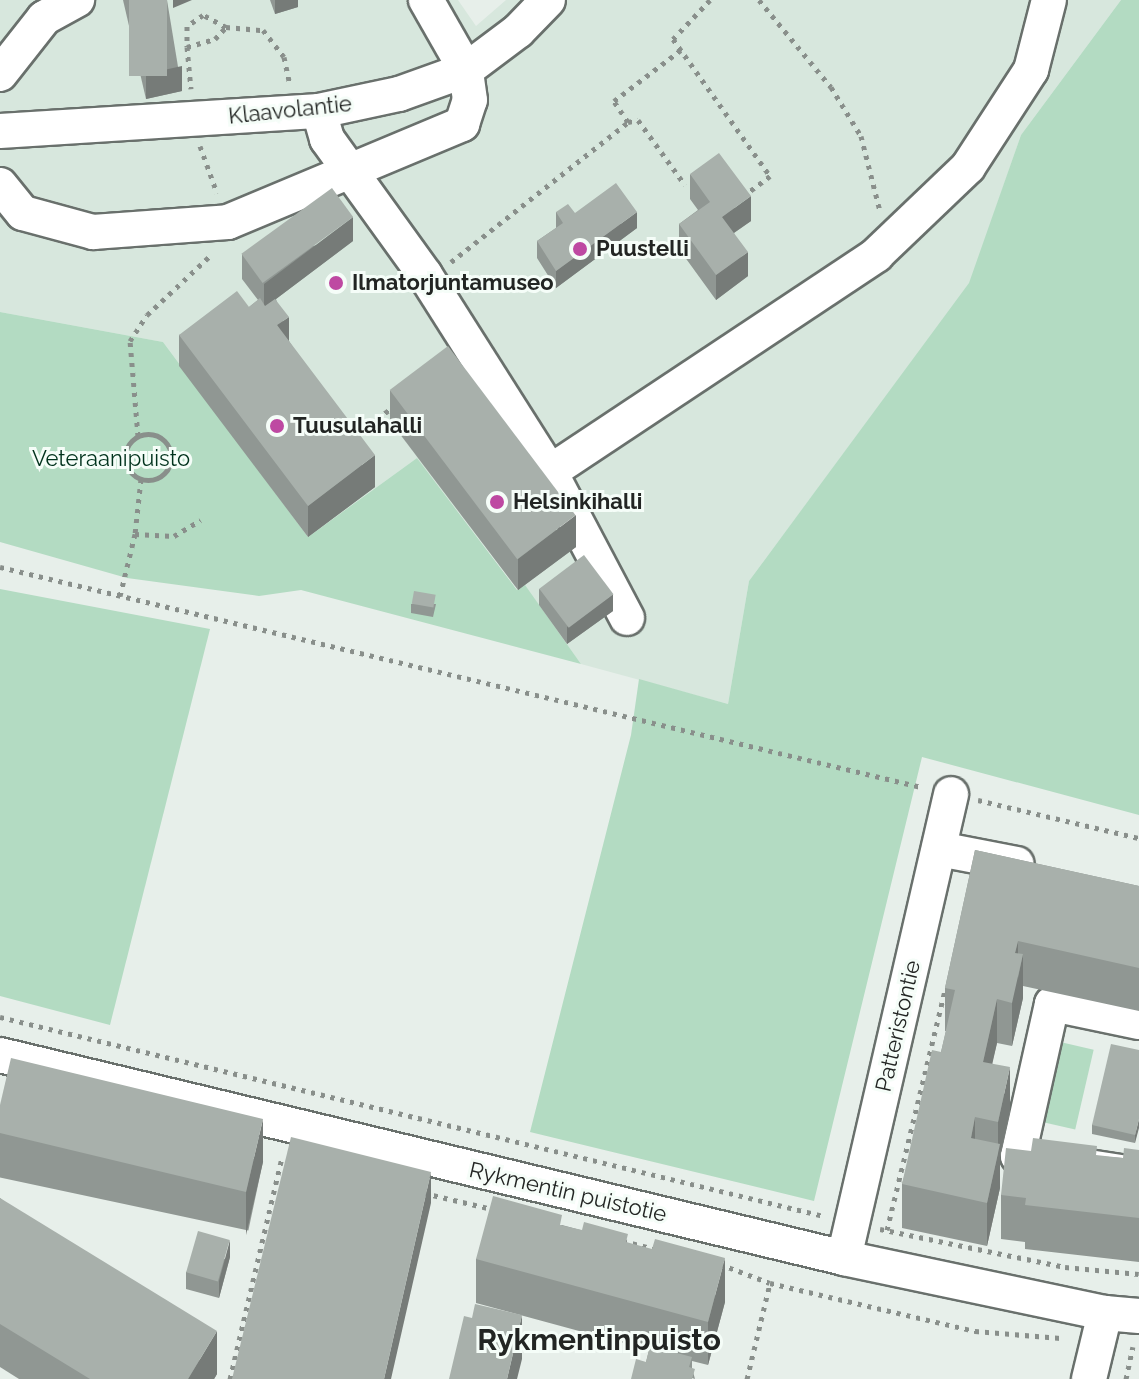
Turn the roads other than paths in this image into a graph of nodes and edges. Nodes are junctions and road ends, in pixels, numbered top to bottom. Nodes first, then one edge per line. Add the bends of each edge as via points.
1 (77, 0) edge
2 (426, 0) edge
3 (548, 0) edge
4 (1049, 0) edge
5 (466, 70) junction
6 (0, 74) edge
7 (307, 112) junction
8 (0, 131) edge
9 (348, 173) junction
10 (0, 185) edge
11 (550, 472) junction
12 (627, 618) dead end
13 (951, 794) road end
14 (939, 849) junction
15 (972, 880) edge
16 (1139, 1022) edge
17 (0, 1055) edge
18 (1139, 1175) edge
19 (844, 1258) junction
20 (1101, 1328) junction
21 (1137, 1337) edge
22 (1089, 1379) edge

1 - 6 street via 44,18
2 - 5 street
3 - 5 street, Klaavolantie
4 - 11 street via 1031,70 968,167 876,255
5 - 7 street, Klaavolantie via 399,94
5 - 9 street via 470,100 462,124
7 - 8 street, Klaavolantie
7 - 9 street
9 - 10 street via 228,222 93,232 23,213
9 - 11 street via 427,278
11 - 12 street
13 - 14 street, Patteristontie
14 - 15 street via 1043,883
14 - 19 street, Patteristontie
16 - 18 street via 1052,1004 1018,1156
17 - 19 street, Rykmentin puistotie
19 - 20 street, Rykmentin puistotie
20 - 21 street, Rykmentin puistotie
20 - 22 street

